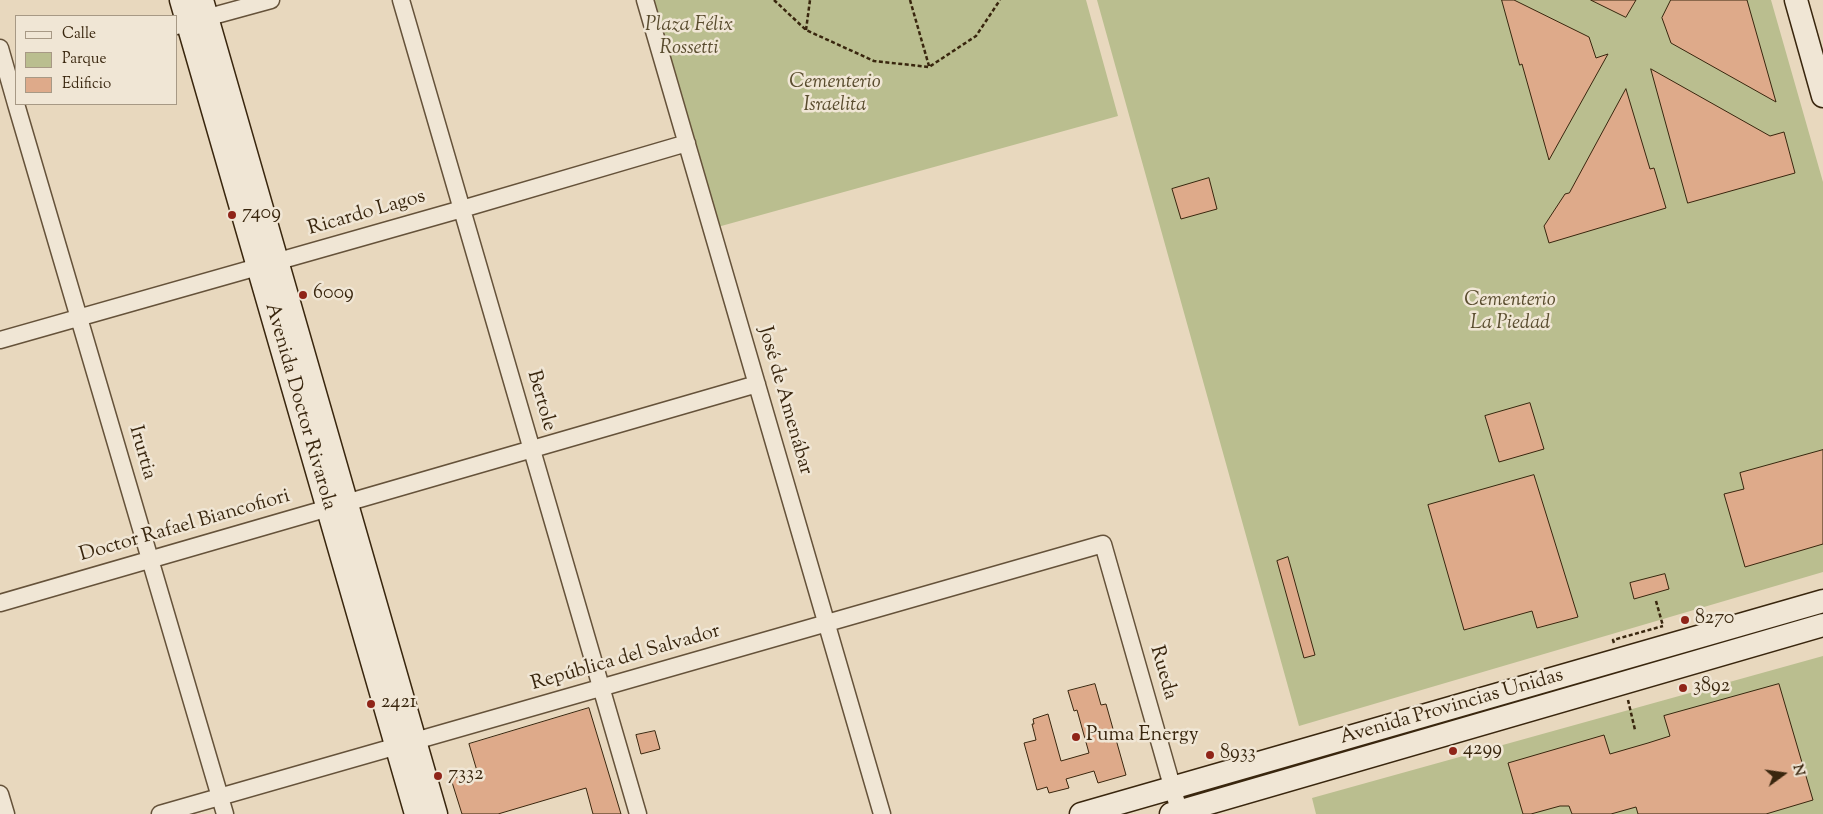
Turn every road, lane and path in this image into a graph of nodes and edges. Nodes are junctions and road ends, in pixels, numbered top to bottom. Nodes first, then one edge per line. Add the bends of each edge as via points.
1 (182, 0) edge
2 (271, 0) edge
3 (401, 0) edge
4 (645, 0) edge
5 (774, 0) edge
6 (810, 0) edge
7 (910, 0) edge
8 (1000, 0) edge
9 (1796, 0) edge
10 (194, 17) edge
11 (806, 30) junction
12 (0, 48) edge
13 (929, 67) junction
14 (8, 73) edge
15 (1823, 96) edge
16 (15, 100) edge
17 (16, 105) edge
18 (687, 143) junction
19 (462, 209) junction
20 (268, 264) junction
21 (79, 318) junction
22 (0, 340) edge
23 (757, 384) junction
24 (532, 449) junction
25 (337, 505) junction
26 (1103, 544) joint
27 (150, 559) junction
28 (1656, 601) dead end
29 (1823, 602) edge
30 (0, 603) edge
31 (826, 623) junction
32 (1823, 625) edge
33 (1669, 646) junction
34 (601, 688) junction
35 (1632, 718) dead end
36 (1635, 730) dead end
37 (406, 744) junction
38 (1172, 788) junction
39 (0, 794) edge
40 (220, 797) junction
41 (1177, 813) edge
42 (6, 814) edge
43 (160, 814) edge
44 (225, 814) edge
45 (416, 814) edge
46 (436, 814) edge
47 (638, 814) edge
48 (882, 814) edge
49 (1081, 814) edge

1 - 10 main road, Avenida Doctor Rivarola
2 - 10 street
3 - 19 street, Bertole
4 - 18 street, José de Amenábar
5 - 11 path
6 - 11 path
7 - 13 path
8 - 13 path via 976,36
9 - 15 main road
10 - 20 main road, Avenida Doctor Rivarola
11 - 13 path via 874,61
12 - 14 street, Irurtia
14 - 16 street, Irurtia
17 - 21 street, Irurtia
18 - 19 street, Ricardo Lagos
18 - 23 street, José de Amenábar
19 - 20 street, Ricardo Lagos
19 - 24 street, Bertole
20 - 21 street, Ricardo Lagos
20 - 25 main road, Avenida Doctor Rivarola
21 - 22 street, Ricardo Lagos
21 - 27 street, Irurtia
23 - 24 street, Doctor Rafael Biancofiori
23 - 31 street, José de Amenábar
24 - 25 street, Doctor Rafael Biancofiori
24 - 34 street, Bertole
25 - 27 street, Doctor Rafael Biancofiori
25 - 37 main road, Avenida Doctor Rivarola
26 - 31 street, República del Salvador
26 - 38 street, Rueda
27 - 30 street, Doctor Rafael Biancofiori
27 - 40 street, Irurtia
28 - 33 path
29 - 33 main road, Avenida Provincias Unidas
31 - 34 street, República del Salvador
31 - 48 street, José de Amenábar
32 - 41 main road, Avenida Provincias Unidas
33 - 38 main road, Avenida Provincias Unidas
34 - 37 street, República del Salvador
34 - 47 street, Bertole
35 - 36 path
37 - 40 street, República del Salvador
37 - 45 main road, Avenida Doctor Rivarola
37 - 46 main road, Avenida Doctor Rivarola
38 - 41 street, Rueda
38 - 49 main road, Avenida Provincias Unidas
39 - 42 street
40 - 43 street, República del Salvador
40 - 44 street, Irurtia

